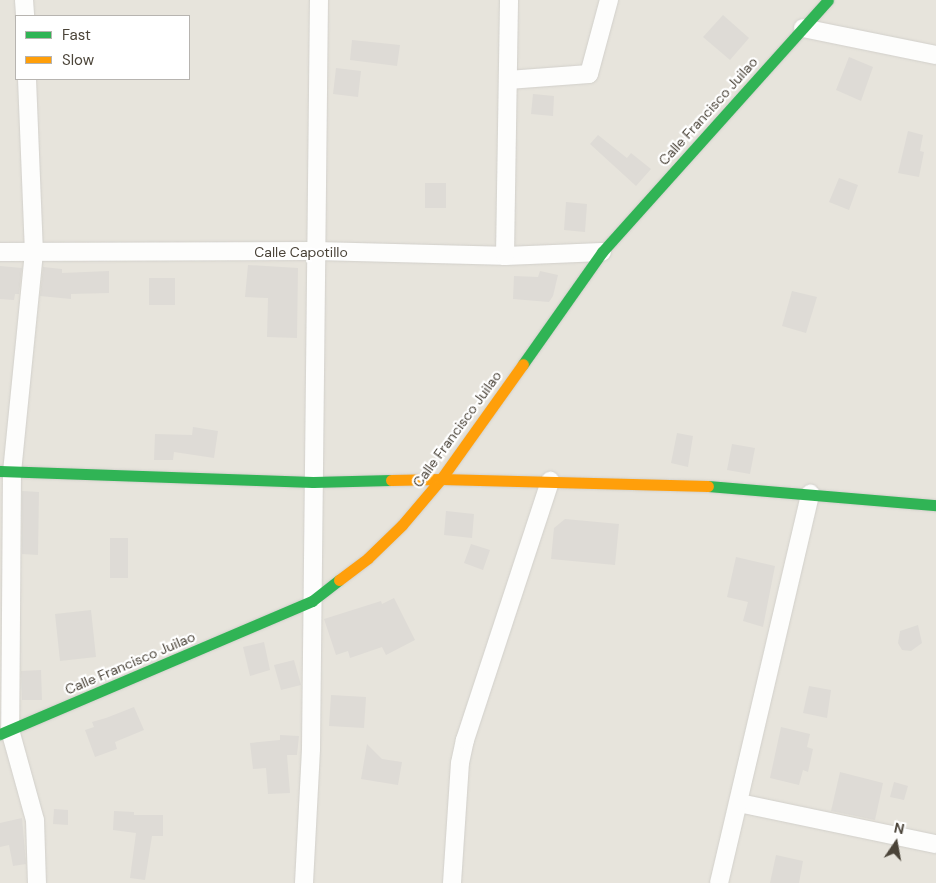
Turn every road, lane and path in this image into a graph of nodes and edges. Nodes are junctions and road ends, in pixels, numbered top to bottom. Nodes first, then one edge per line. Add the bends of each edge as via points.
1 (24, 0) edge
2 (319, 0) edge
3 (509, 0) edge
4 (609, 0) edge
5 (828, 0) edge
6 (25, 15) edge
7 (803, 28) junction
8 (936, 54) edge
9 (27, 80) edge
10 (508, 80) junction
11 (316, 251) junction
12 (0, 252) edge
13 (34, 252) junction
14 (602, 252) junction
15 (505, 256) junction
16 (6, 471) edge
17 (442, 480) junction
18 (550, 481) junction
19 (313, 482) junction
20 (810, 494) junction
21 (936, 505) edge
22 (312, 601) junction
23 (5, 732) edge
24 (739, 803) junction
25 (936, 844) edge
26 (37, 883) edge
27 (304, 883) edge
28 (452, 883) edge
29 (719, 883) edge

1 - 6 street
2 - 11 street
3 - 10 street
4 - 10 street via 589,74
5 - 7 street, Calle Francisco Juilao
7 - 8 street
7 - 14 street, Calle Francisco Juilao
9 - 13 street
10 - 15 street
11 - 13 street, Calle Capotillo
11 - 15 street, Calle Capotillo
11 - 19 street
12 - 13 street, Calle Capotillo
13 - 16 street
14 - 15 street, Calle Capotillo
14 - 17 street, Calle Francisco Juilao
16 - 19 street
16 - 23 street
17 - 18 street
17 - 19 street
17 - 22 street, Calle Francisco Juilao via 368,558
18 - 20 street via 701,485
18 - 28 street via 465,740 460,763
19 - 22 street
20 - 21 street
20 - 24 street
22 - 23 street, Calle Francisco Juilao
22 - 27 street via 311,749
23 - 26 street via 36,820
24 - 25 street
24 - 29 street

